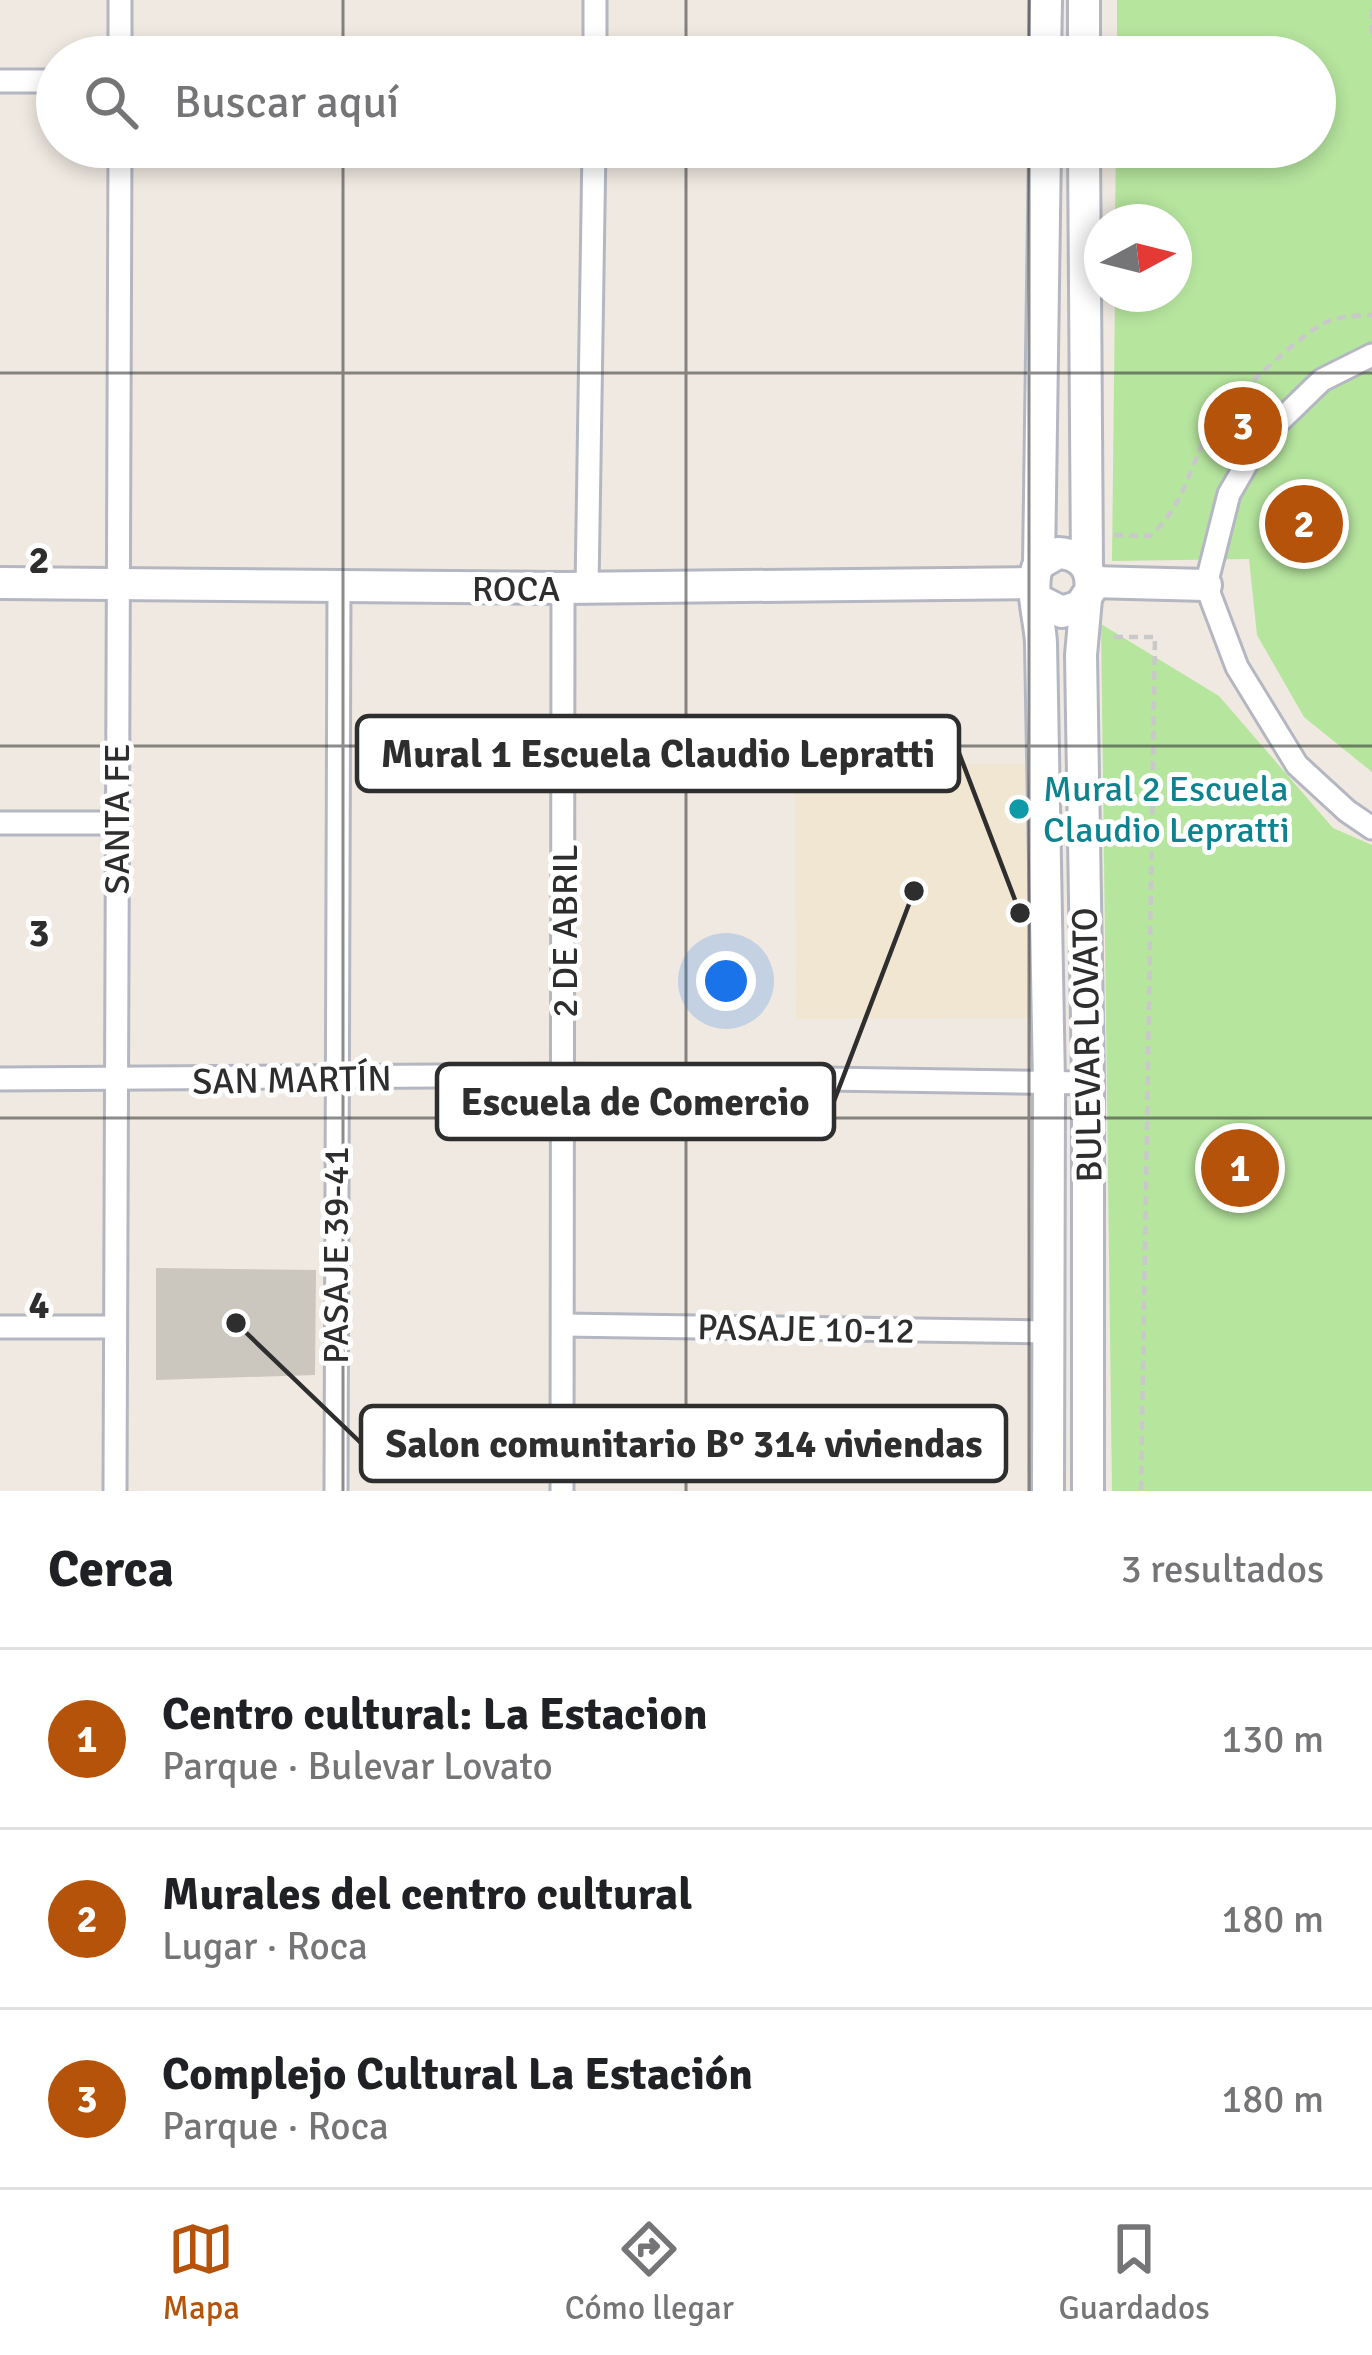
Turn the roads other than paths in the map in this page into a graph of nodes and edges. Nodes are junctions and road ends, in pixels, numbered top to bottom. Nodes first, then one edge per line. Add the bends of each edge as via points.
1 (120, 0) edge
2 (595, 0) edge
3 (1046, 0) edge
4 (1084, 0) edge
5 (120, 36) edge
6 (595, 36) edge
7 (1046, 36) edge
8 (1084, 36) edge
9 (0, 81) edge
10 (36, 81) edge
11 (120, 168) edge
12 (593, 168) edge
13 (1045, 168) edge
14 (1084, 168) edge
15 (1372, 355) edge
16 (1036, 582) junction
17 (0, 583) edge
18 (117, 583) junction
19 (1088, 583) junction
20 (1206, 585) junction
21 (339, 587) junction
22 (575, 588) junction
23 (0, 823) edge
24 (116, 823) junction
25 (1372, 828) edge
26 (565, 1075) junction
27 (0, 1079) edge
28 (335, 1079) junction
29 (115, 1080) junction
30 (1048, 1082) junction
31 (1088, 1083) junction
32 (564, 1324) junction
33 (0, 1327) edge
34 (114, 1327) junction
35 (1048, 1332) junction
36 (115, 1491) edge
37 (336, 1491) edge
38 (562, 1491) edge
39 (1048, 1491) edge
40 (1088, 1491) edge

1 - 5 street
2 - 6 street
3 - 7 main road
4 - 8 main road
9 - 10 street
11 - 18 street, SANTA FE
12 - 22 street, 2 DE ABRIL
13 - 16 main road, BULEVAR LOVATO
14 - 19 main road, BULEVAR LOVATO
15 - 20 street via 1322,380 1261,439 1229,494
16 - 19 main road, ROCA via 1062,612
16 - 19 main road, ROCA via 1058,553 1079,558
16 - 22 main road, ROCA
16 - 30 main road, BULEVAR LOVATO
17 - 18 main road, ROCA
18 - 21 main road, ROCA
18 - 24 street, SANTA FE
19 - 20 main road, ROCA
19 - 31 main road, BULEVAR LOVATO via 1081,655
20 - 25 street via 1238,667 1297,765
21 - 22 main road, ROCA
21 - 28 street, PASAJE 39-41
22 - 26 street, 2 DE ABRIL
23 - 24 street
24 - 29 street, SANTA FE
26 - 28 street, SAN MARTÍN
26 - 30 street, SAN MARTÍN
26 - 32 street, 2 DE ABRIL
27 - 29 street, SAN MARTÍN
28 - 29 street, SAN MARTÍN
28 - 37 street, PASAJE 39-41
29 - 34 street, SANTA FE
30 - 31 street, SAN MARTÍN
30 - 35 main road, BULEVAR LOVATO
31 - 40 main road, BULEVAR LOVATO
32 - 35 street, PASAJE 10-12
32 - 38 street, 2 DE ABRIL
33 - 34 street
34 - 36 street, SANTA FE
35 - 39 main road, BULEVAR LOVATO

